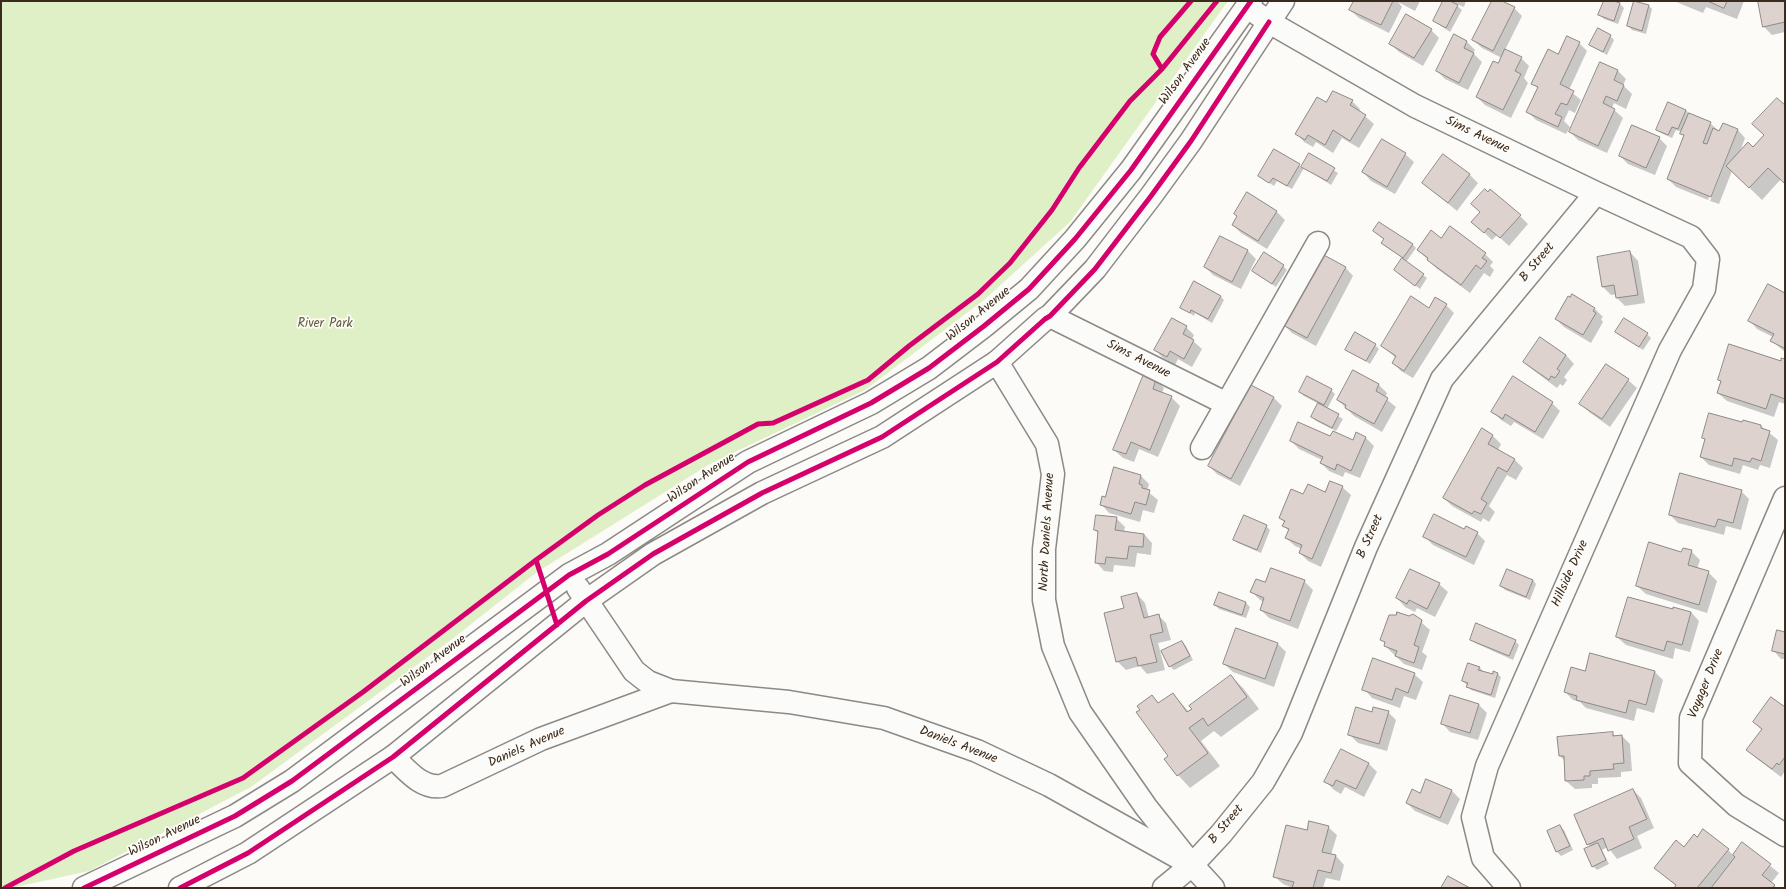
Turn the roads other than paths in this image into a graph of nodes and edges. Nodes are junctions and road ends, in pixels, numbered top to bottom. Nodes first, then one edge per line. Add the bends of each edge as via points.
1 (1283, 1) edge
2 (1249, 4) edge
3 (1269, 22) junction
4 (1596, 193) junction
5 (1318, 243) dead end
6 (1708, 259) joint
7 (1050, 316) junction
8 (997, 362) junction
9 (1227, 404) junction
10 (1202, 448) dead end
11 (1785, 498) edge
12 (1779, 527) edge
13 (569, 574) junction
14 (586, 601) junction
15 (671, 691) junction
16 (393, 757) junction
17 (1785, 835) edge
18 (1192, 865) junction
19 (84, 888) edge
20 (180, 888) edge
21 (1164, 888) edge
22 (1213, 888) edge
23 (1508, 888) edge

1 - 3 street
2 - 3 street, Sims Avenue
2 - 13 street, Wilson Avenue via 1130,170 1075,239 1029,289 929,368 871,403 748,462 608,554
3 - 4 street, Sims Avenue via 1415,106
3 - 7 street via 1191,141 1151,196 1095,269
4 - 6 street, Sims Avenue via 1691,237
4 - 18 street, B Street via 1442,379 1366,547 1291,733 1263,782
5 - 9 street
6 - 23 street, Hillside Drive via 1704,288 1670,350 1487,766 1472,817 1483,858
7 - 8 street
7 - 9 street, Sims Avenue
8 - 14 street via 882,436 762,493 653,554
8 - 18 street, North Daniels Avenue via 1047,444 1053,474 1044,549 1044,600 1054,646 1080,712 1146,807
9 - 10 street
11 - 12 street, Voyager Drive
12 - 17 street, Voyager Drive via 1690,718 1690,763 1736,805
13 - 14 street, Daniels Avenue
13 - 19 street, Wilson Avenue via 292,780 235,816
14 - 15 street, Daniels Avenue via 634,671 648,682
14 - 16 street
15 - 16 street, Daniels Avenue via 540,739 442,786 433,788 423,784
15 - 18 street, Daniels Avenue via 789,702 884,718 977,751 1049,785
16 - 20 street via 248,853
18 - 21 street, B Street
18 - 22 street, Daniels Avenue

